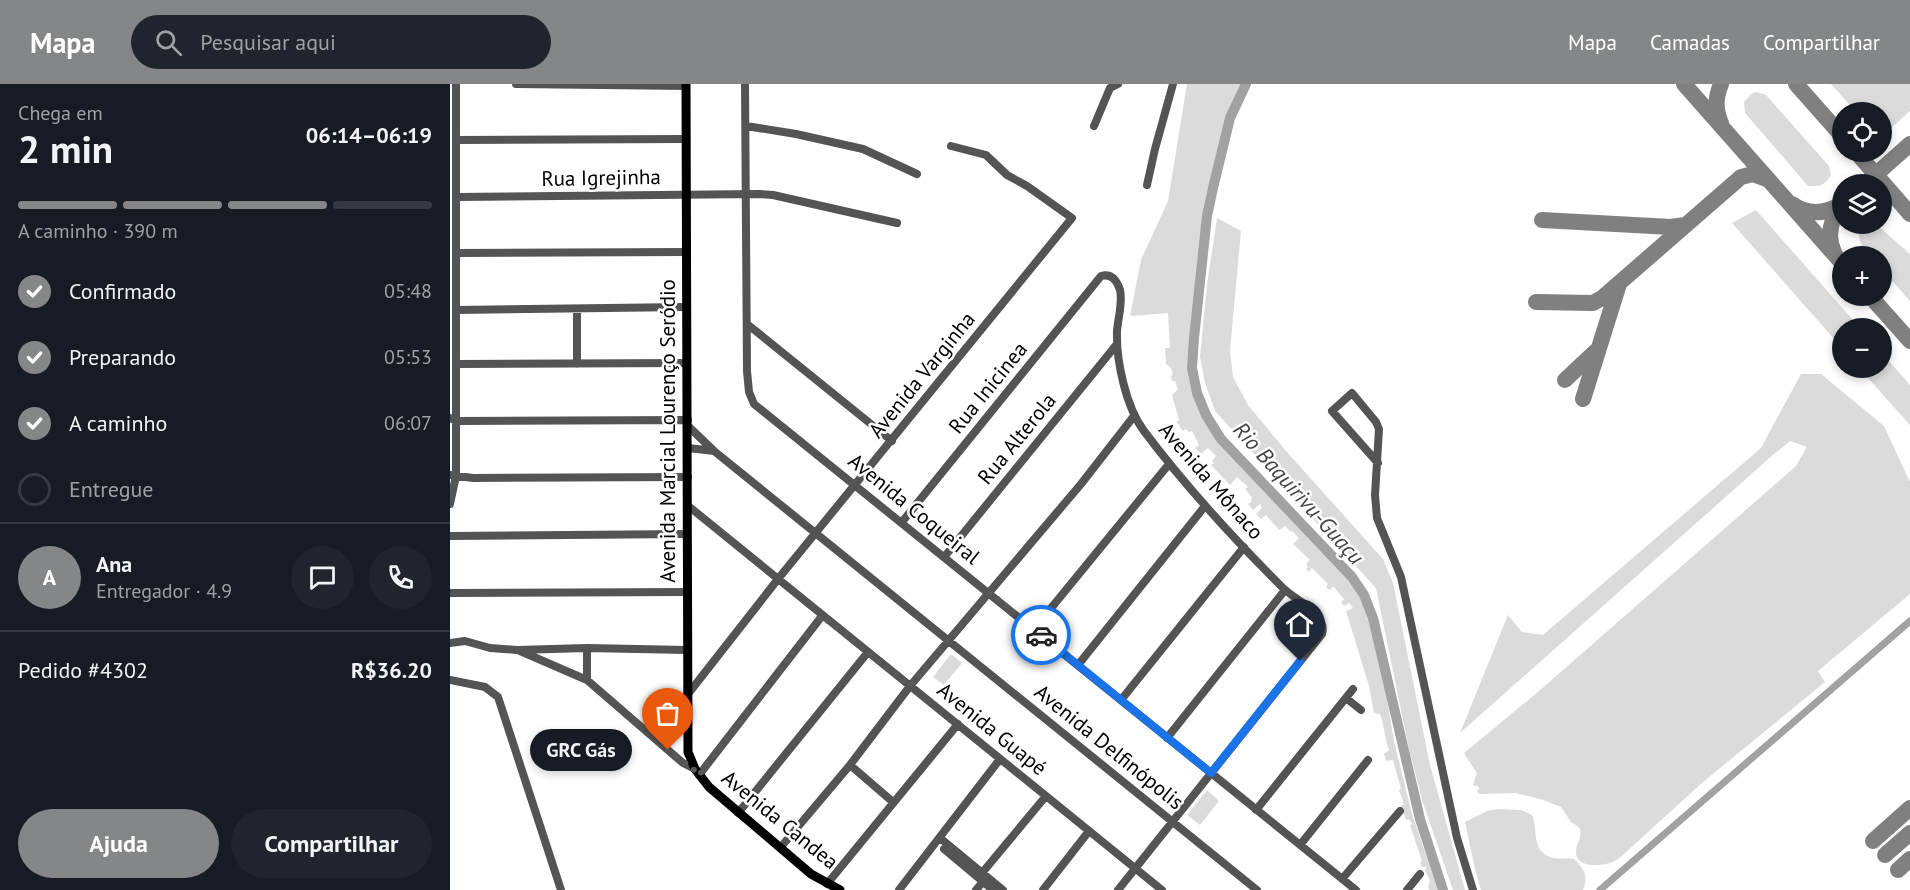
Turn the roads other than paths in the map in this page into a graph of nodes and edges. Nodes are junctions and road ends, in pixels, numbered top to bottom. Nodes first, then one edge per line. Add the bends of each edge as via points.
1 (456, 84) edge
2 (516, 84) edge
3 (745, 84) edge
4 (1118, 84) edge
5 (1173, 84) edge
6 (686, 85) edge
7 (746, 126) junction
8 (1094, 126) dead end
9 (686, 138) junction
10 (456, 140) junction
11 (951, 146) dead end
12 (453, 165) edge
13 (917, 174) dead end
14 (1147, 185) dead end
15 (686, 194) junction
16 (747, 194) junction
17 (456, 197) junction
18 (897, 223) dead end
19 (686, 252) junction
20 (456, 253) junction
21 (1101, 276) joint
22 (686, 307) junction
23 (577, 309) junction
24 (456, 310) junction
25 (747, 324) junction
26 (1117, 344) junction
27 (453, 346) edge
28 (686, 363) junction
29 (456, 364) junction
30 (577, 364) junction
31 (1134, 416) junction
32 (453, 420) edge
33 (688, 423) junction
34 (892, 441) junction
35 (688, 448) junction
36 (714, 451) junction
37 (1378, 463) junction
38 (1169, 464) junction
39 (453, 476) edge
40 (688, 477) junction
41 (856, 485) junction
42 (450, 504) edge
43 (687, 505) junction
44 (1205, 506) junction
45 (902, 522) junction
46 (816, 533) junction
47 (687, 534) junction
48 (450, 536) edge
49 (1244, 548) junction
50 (945, 556) junction
51 (778, 579) junction
52 (1285, 590) junction
53 (450, 592) edge
54 (686, 592) junction
55 (990, 593) junction
56 (822, 616) junction
57 (1034, 629) junction
58 (949, 640) junction
59 (450, 643) edge
60 (587, 648) junction
61 (517, 650) junction
62 (687, 650) junction
63 (868, 652) junction
64 (1078, 665) junction
65 (450, 680) edge
66 (587, 680) junction
67 (910, 686) junction
68 (1353, 689) dead end
69 (687, 695) junction
70 (1346, 698) junction
71 (1121, 700) junction
72 (1361, 710) dead end
73 (958, 724) junction
74 (1167, 738) junction
75 (1000, 759) junction
76 (1368, 760) dead end
77 (850, 765) junction
78 (697, 772) junction
79 (1211, 773) junction
80 (1046, 796) junction
81 (893, 802) junction
82 (1256, 810) junction
83 (1400, 811) dead end
84 (738, 813) junction
85 (1173, 821) junction
86 (1089, 831) junction
87 (940, 838) junction
88 (1300, 845) junction
89 (780, 848) junction
90 (944, 849) dead end
91 (1135, 869) junction
92 (1420, 874) dead end
93 (984, 877) junction
94 (1342, 879) junction
95 (827, 884) junction
96 (561, 890) edge
97 (840, 890) edge
98 (899, 890) edge
99 (976, 890) edge
100 (993, 890) edge
101 (1003, 890) edge
102 (1043, 890) edge
103 (1118, 890) edge
104 (1161, 890) edge
105 (1257, 890) edge
106 (1356, 890) edge
107 (1407, 890) edge
108 (1473, 890) edge

1 - 10 street
2 - 6 street
3 - 7 street, Avenida Coqueiral
4 - 8 street via 1110,88
5 - 14 street
6 - 9 main road, Avenida Marcial Lourenço Seródio
7 - 13 street via 863,149
7 - 16 street, Avenida Coqueiral
9 - 10 street
9 - 15 main road, Avenida Marcial Lourenço Seródio
10 - 12 street
11 - 34 street, Avenida Varginha via 986,156 1007,175 1072,218
12 - 17 street
15 - 16 street, Rua Igrejinha
15 - 17 street, Rua Igrejinha
15 - 19 main road, Avenida Marcial Lourenço Seródio
16 - 18 street, Rua Igrejinha via 773,195
16 - 25 street, Avenida Coqueiral
17 - 20 street
19 - 20 street
19 - 22 main road, Avenida Marcial Lourenço Seródio
20 - 24 street
21 - 26 street, Avenida Mônaco via 1113,278 1120,289
21 - 45 street, Rua Inicinea
22 - 23 street
22 - 28 main road, Avenida Marcial Lourenço Seródio
23 - 24 street
23 - 30 street
24 - 27 street
25 - 34 street
25 - 41 street, Avenida Coqueiral via 748,383 754,404
26 - 31 street, Avenida Mônaco
26 - 50 street, Rua Alterola
27 - 29 street
28 - 30 street
28 - 33 main road, Avenida Marcial Lourenço Seródio
29 - 30 street
29 - 32 street
31 - 38 street, Avenida Mônaco
31 - 55 street
32 - 33 street
32 - 39 street
33 - 35 main road, Avenida Marcial Lourenço Seródio
33 - 36 street, Avenida Delfinópolis
34 - 41 street, Avenida Varginha
35 - 36 street
35 - 40 main road, Avenida Marcial Lourenço Seródio
36 - 46 street, Avenida Delfinópolis
37 - 37 street via 1379,429 1352,393 1332,411
37 - 108 street via 1377,518 1401,577 1457,838
38 - 44 street, Avenida Mônaco
38 - 57 street
39 - 40 street
39 - 42 street
40 - 43 main road, Avenida Marcial Lourenço Seródio
41 - 45 street, Avenida Coqueiral
41 - 46 street, Avenida Varginha
43 - 47 main road, Avenida Marcial Lourenço Seródio
43 - 51 street, Avenida Guapé
44 - 49 street, Avenida Mônaco
44 - 64 street
45 - 50 street, Avenida Coqueiral
46 - 51 street, Avenida Varginha
46 - 58 street, Avenida Delfinópolis
47 - 48 street
47 - 54 main road, Avenida Marcial Lourenço Seródio
49 - 52 street, Avenida Mônaco
49 - 71 street
50 - 55 street, Avenida Coqueiral
51 - 56 street, Avenida Guapé
51 - 69 street, Avenida Varginha
52 - 74 street
52 - 79 street, Avenida Mônaco via 1315,614 1323,624 1322,634
53 - 54 street
54 - 62 main road, Avenida Marcial Lourenço Seródio
55 - 57 street, Avenida Coqueiral
55 - 58 street
56 - 63 street, Avenida Guapé
56 - 78 street
57 - 64 street, Avenida Coqueiral
58 - 67 street
58 - 85 street, Avenida Delfinópolis
59 - 61 street via 465,641
60 - 61 street
60 - 62 street
60 - 66 street
61 - 66 street
62 - 69 main road, Avenida Marcial Lourenço Seródio
63 - 67 street, Avenida Guapé
63 - 84 street
64 - 71 street, Avenida Coqueiral
65 - 96 street via 486,687 498,697
66 - 78 street
67 - 73 street, Avenida Guapé
67 - 77 street
68 - 70 street
69 - 78 main road, Avenida Marcial Lourenço Seródio via 688,752
70 - 72 street
70 - 82 street
71 - 74 street, Avenida Coqueiral
73 - 75 street, Avenida Guapé
73 - 81 street
74 - 79 street, Avenida Coqueiral
75 - 80 street, Avenida Guapé
75 - 87 street
76 - 88 street
77 - 81 street
77 - 89 street
78 - 84 main road, Avenida Candea
79 - 82 street, Avenida Coqueiral
79 - 85 street
80 - 86 street, Avenida Guapé
80 - 93 street
81 - 95 street
82 - 88 street, Avenida Coqueiral
83 - 94 street
84 - 89 main road, Avenida Candea
85 - 91 street
85 - 105 street, Avenida Delfinópolis
86 - 91 street, Avenida Guapé
86 - 102 street
87 - 93 street
87 - 98 street
88 - 94 street, Avenida Coqueiral
89 - 95 main road, Avenida Candea
90 - 93 street
91 - 103 street
91 - 104 street, Avenida Guapé
92 - 107 street
93 - 99 street
93 - 100 street
93 - 101 street
94 - 106 street, Avenida Coqueiral
95 - 97 main road, Avenida Candea

